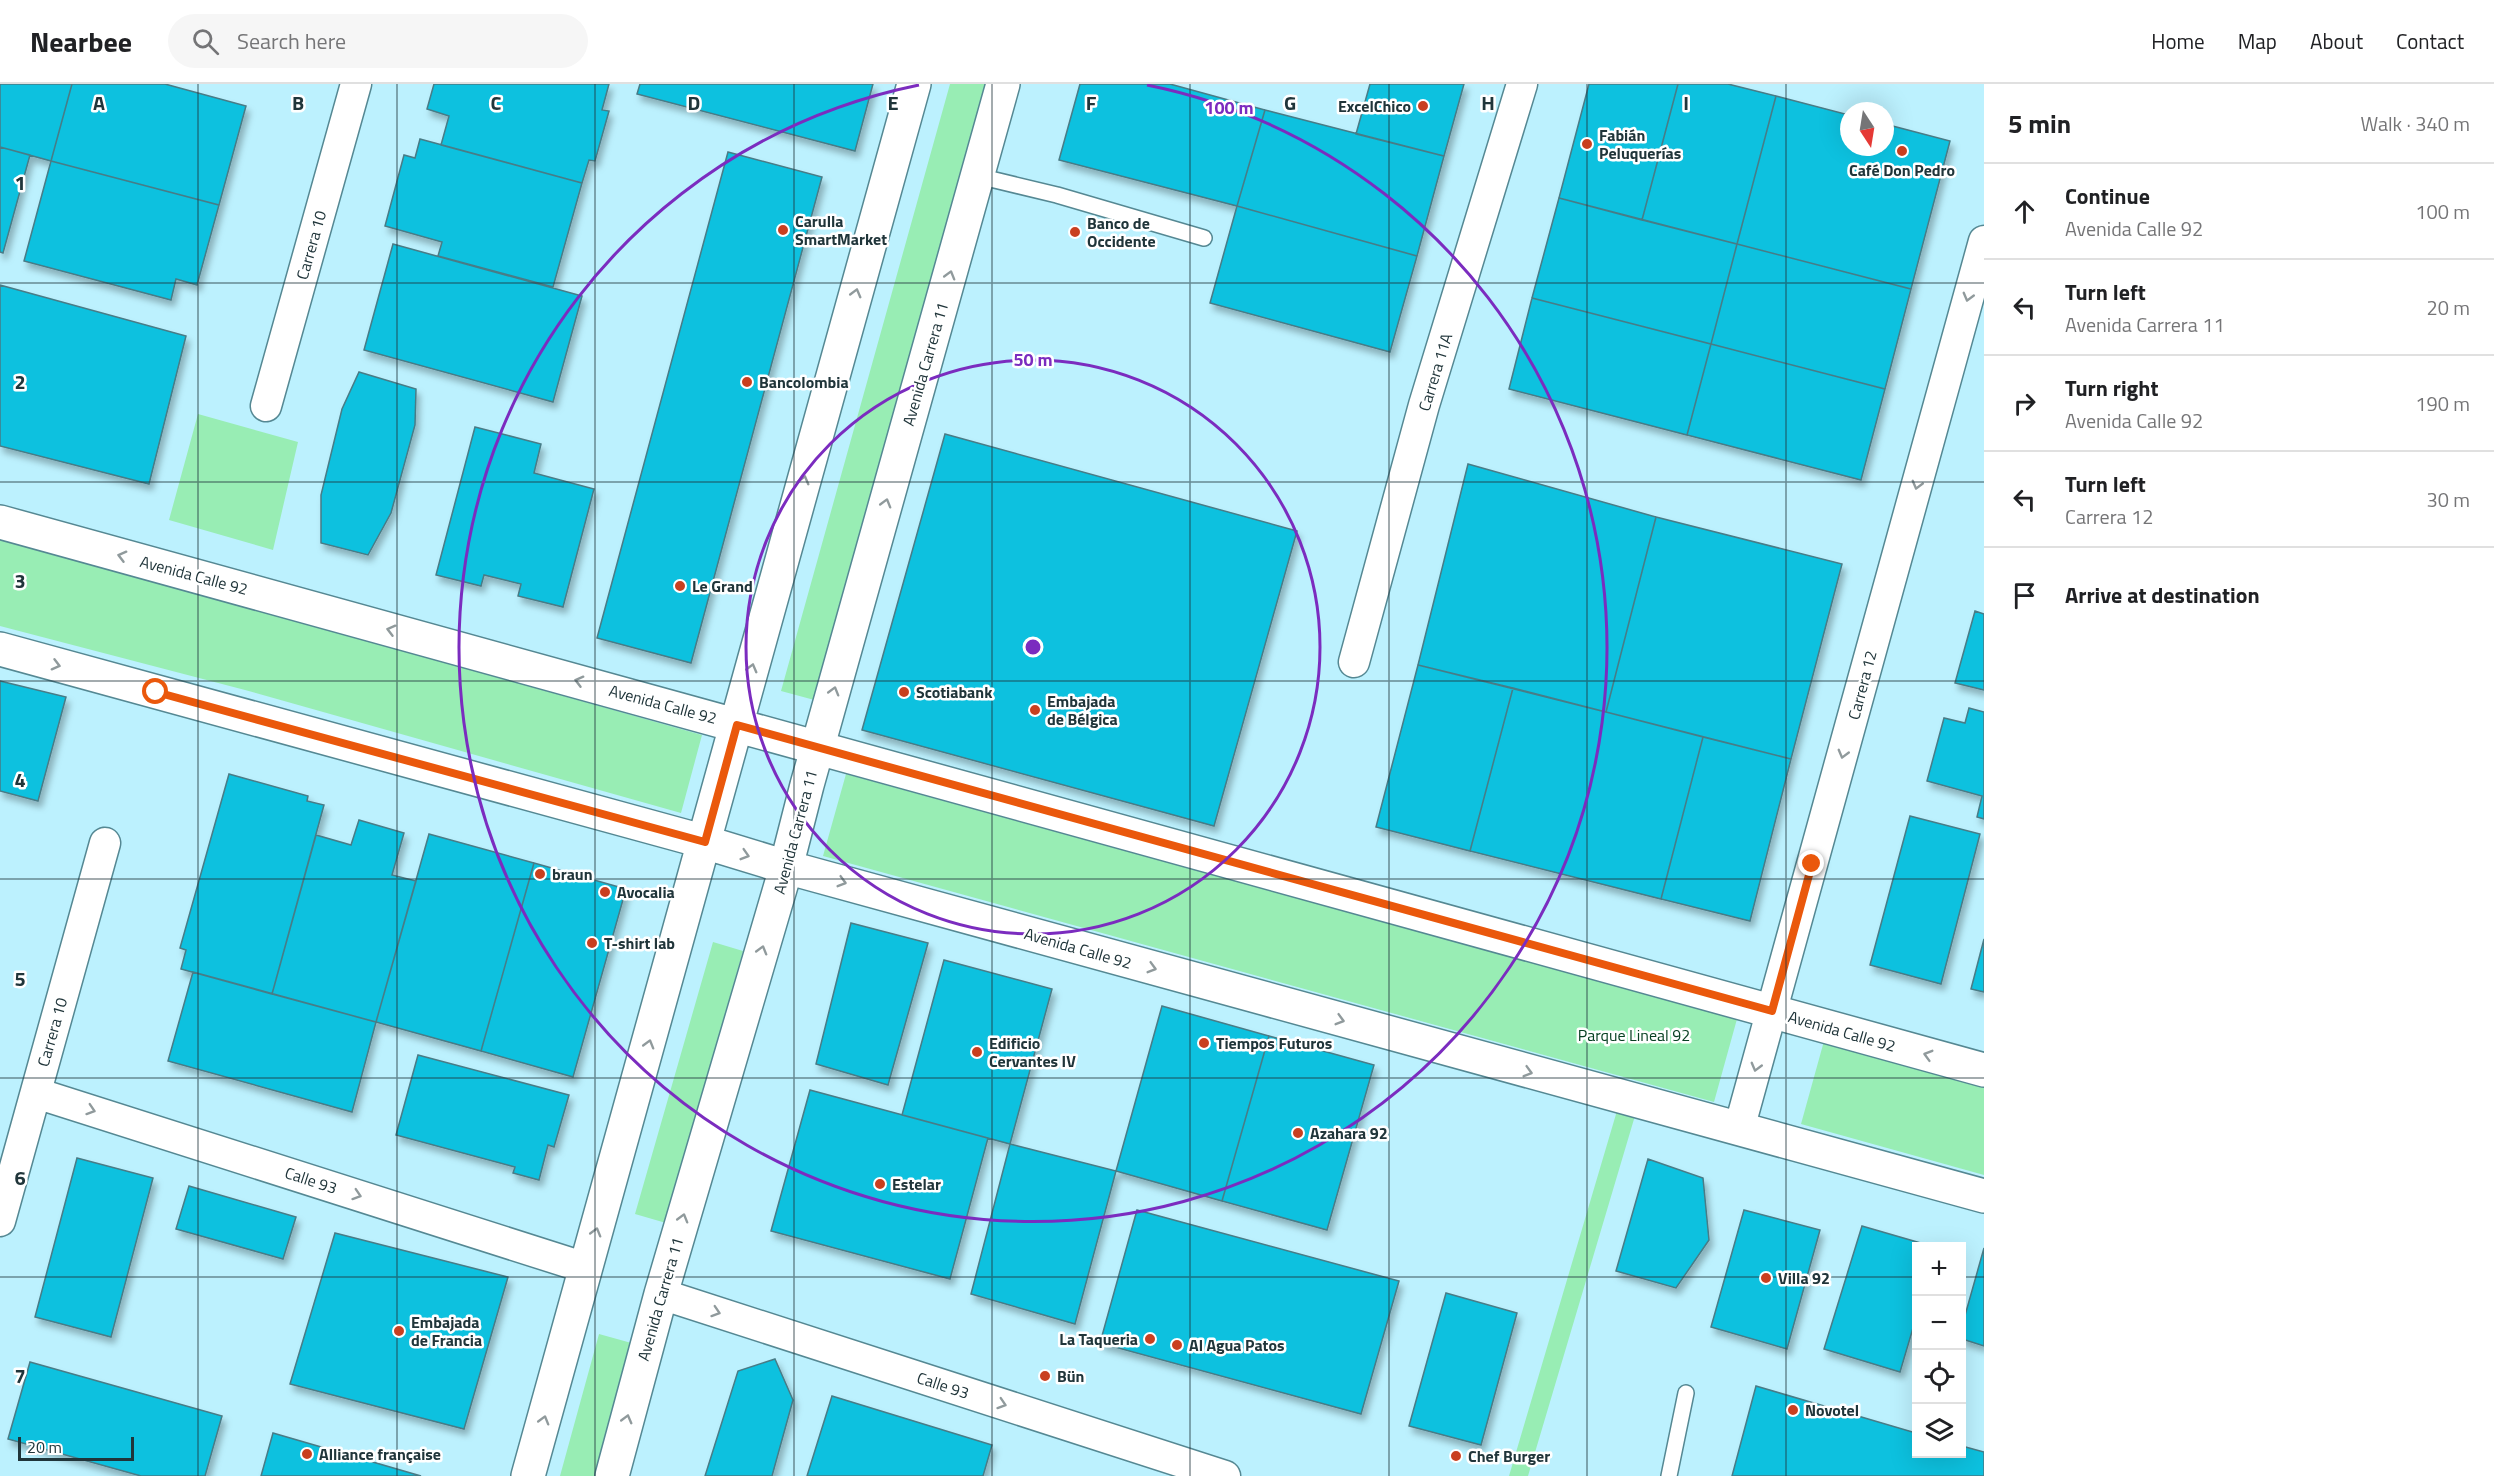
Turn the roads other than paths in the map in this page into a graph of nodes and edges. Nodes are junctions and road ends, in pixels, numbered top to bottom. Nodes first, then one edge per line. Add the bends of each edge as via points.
1 (356, 84) edge
2 (914, 84) edge
3 (1003, 84) edge
4 (1522, 84) edge
5 (978, 176) junction
6 (1204, 238) dead end
7 (1984, 241) edge
8 (266, 406) dead end
9 (0, 522) edge
10 (0, 649) edge
11 (1354, 662) dead end
12 (737, 725) junction
13 (818, 747) junction
14 (705, 842) junction
15 (105, 843) dead end
16 (786, 867) junction
17 (1772, 1011) junction
18 (1984, 1070) edge
19 (36, 1093) junction
20 (1739, 1129) junction
21 (1984, 1196) edge
22 (0, 1221) edge
23 (586, 1268) junction
24 (660, 1294) junction
25 (1686, 1393) dead end
26 (1164, 1466) edge
27 (528, 1476) edge
28 (612, 1476) edge
29 (1225, 1476) edge
30 (1669, 1476) edge

1 - 8 street, Carrera 10
12 -> 2 main road
3 - 5 main road, Avenida Carrera 11
4 - 11 street, Carrera 11A via 1424,405
5 - 6 lane
13 -> 5 main road, Avenida Carrera 11
7 -> 17 street, Carrera 12
12 -> 9 main road, Avenida Calle 92
10 -> 14 main road, Avenida Calle 92
12 - 13 main road, Avenida Calle 92
12 - 14 main road
13 - 16 main road, Avenida Carrera 11
13 - 17 main road, Avenida Calle 92
14 -> 16 main road, Avenida Calle 92
23 -> 14 main road
15 - 19 street, Carrera 10
16 -> 20 main road, Avenida Calle 92
24 -> 16 main road, Avenida Carrera 11
18 -> 17 main road, Avenida Calle 92
17 -> 20 street, Carrera 12
19 - 22 street, Carrera 10
19 -> 23 street, Calle 93
20 - 21 main road, Avenida Calle 92
27 -> 23 main road
24 -> 26 street, Calle 93
28 -> 24 main road, Avenida Carrera 11
25 - 30 lane
26 - 29 street, Calle 93

